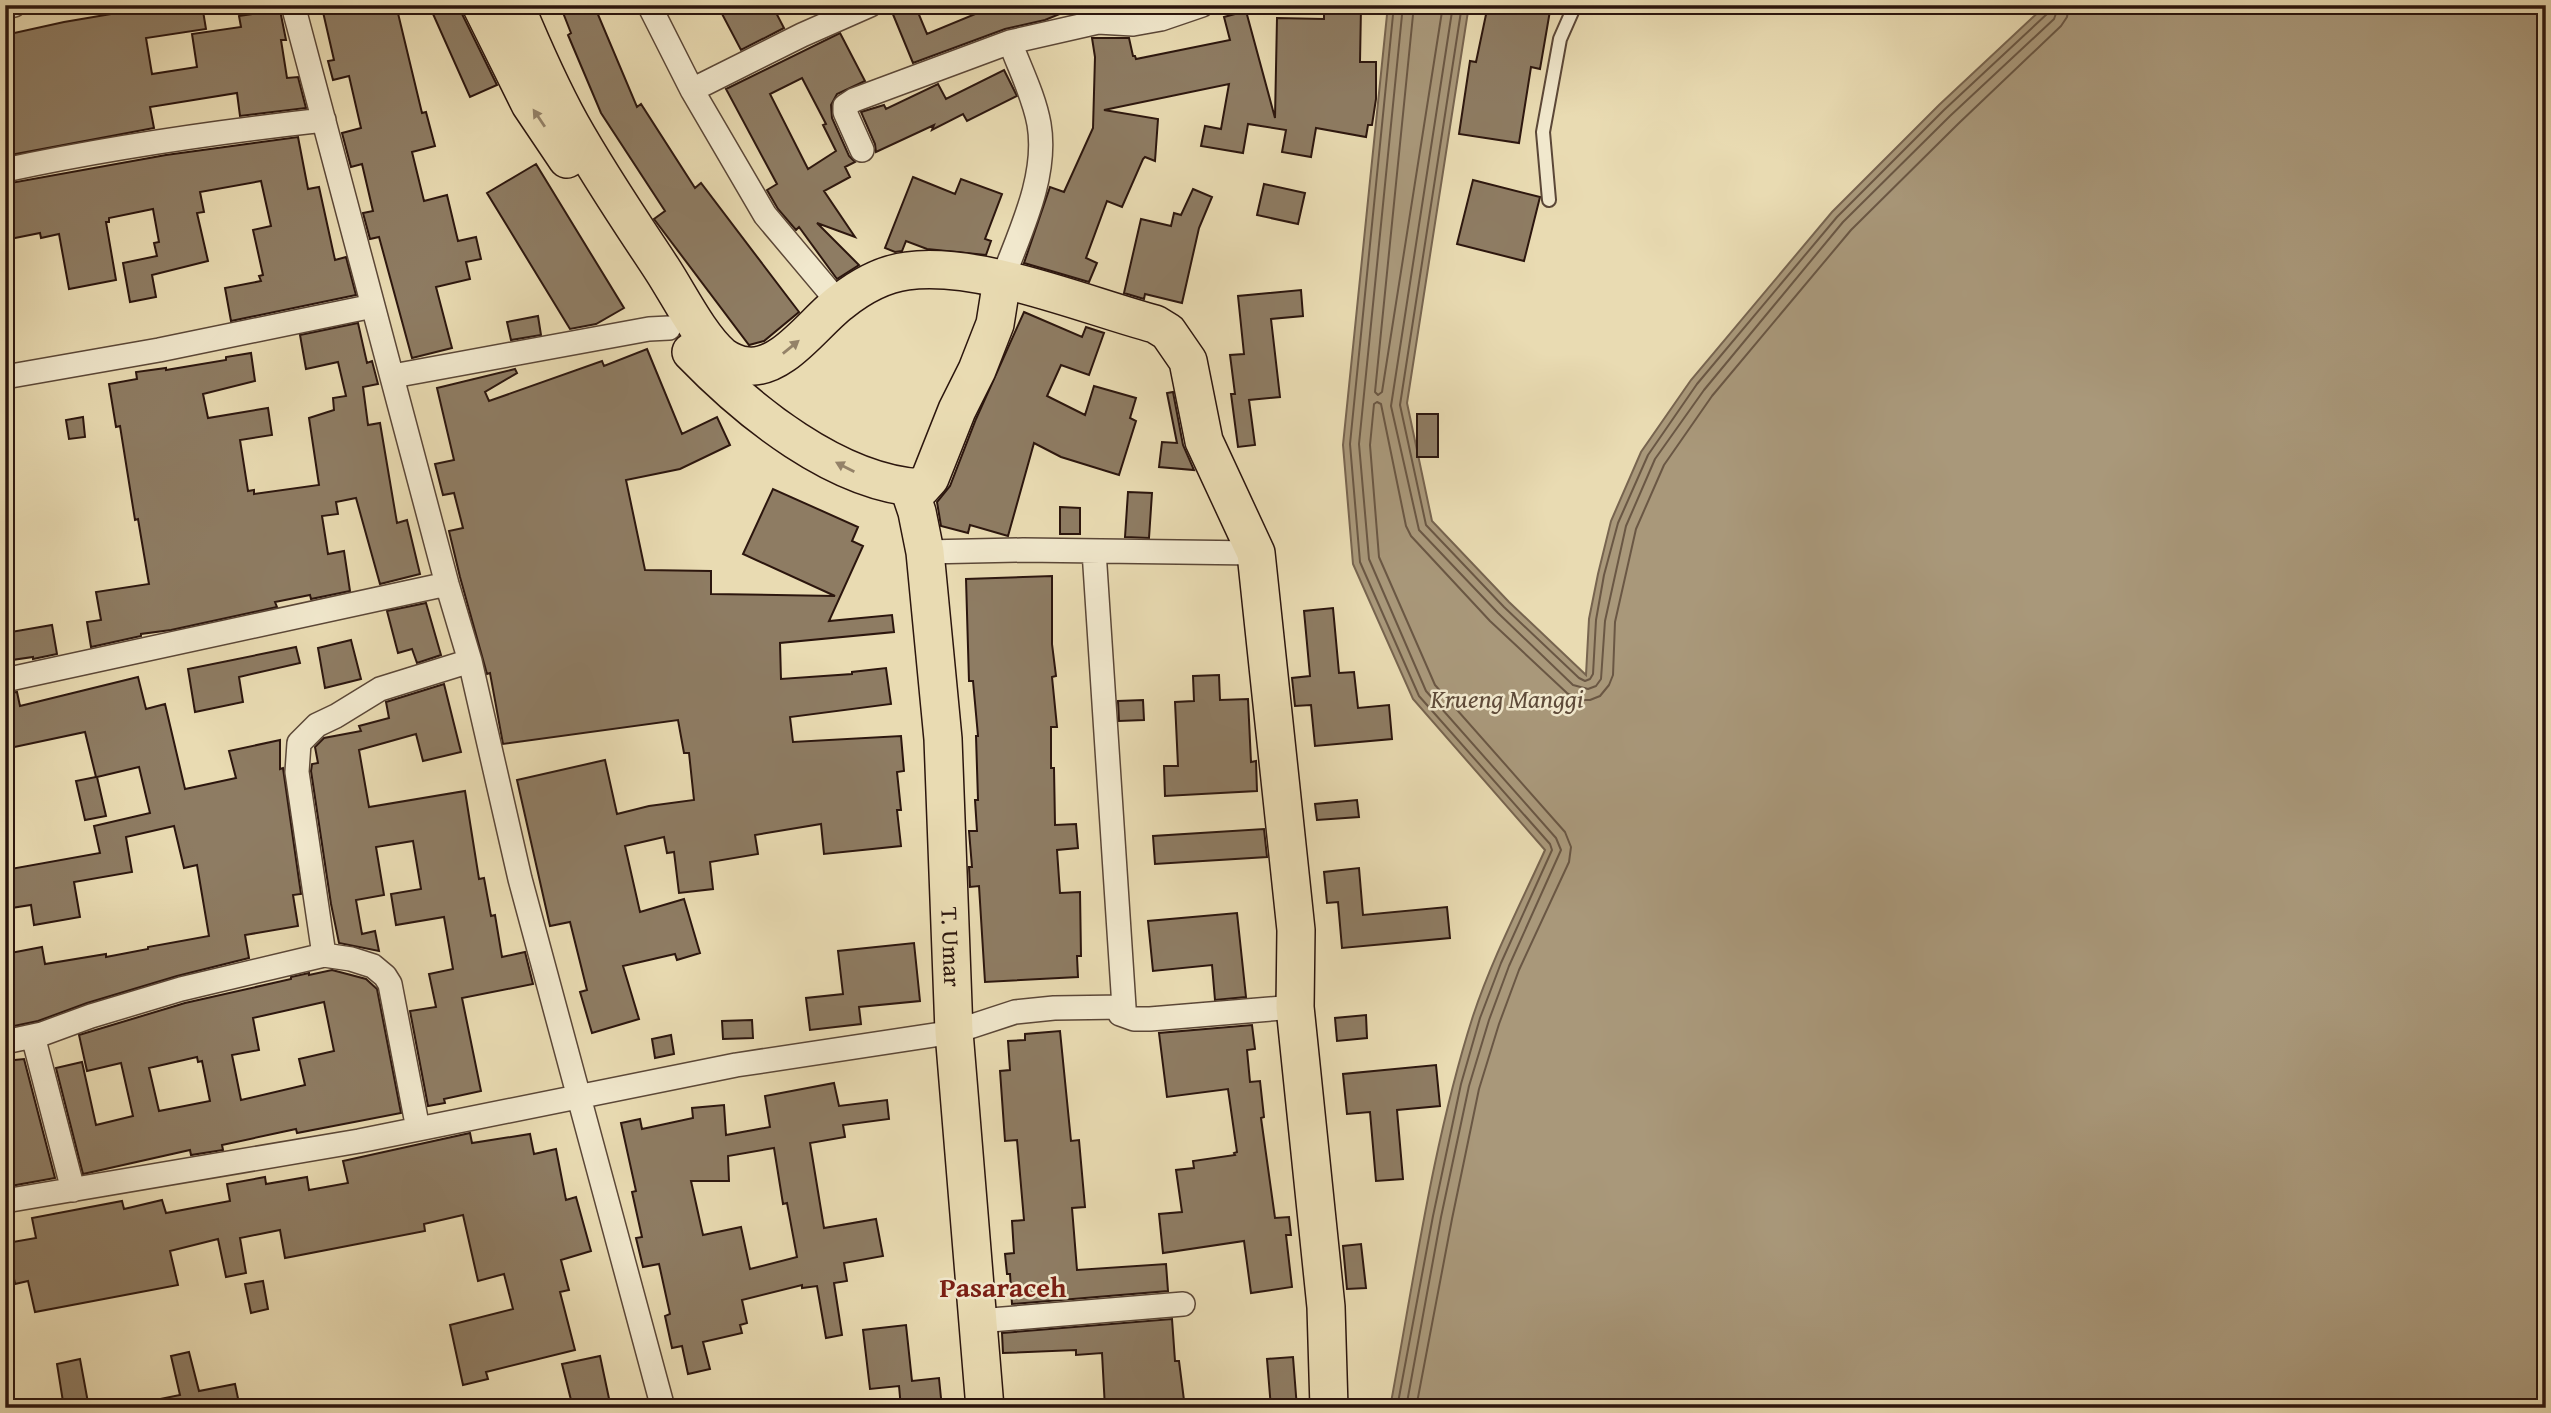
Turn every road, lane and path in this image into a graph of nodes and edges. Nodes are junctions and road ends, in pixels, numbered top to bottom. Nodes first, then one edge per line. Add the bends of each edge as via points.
1 (14, 5) edge
2 (293, 5) edge
3 (481, 5) edge
4 (515, 5) edge
5 (649, 5) edge
6 (870, 5) edge
7 (1202, 5) edge
8 (1575, 5) edge
9 (5, 7) edge
10 (1010, 42) junction
11 (692, 90) junction
12 (324, 120) junction
13 (862, 150) dead end
14 (5, 170) edge
15 (1549, 200) dead end
16 (1002, 280) junction
17 (839, 303) junction
18 (373, 306) junction
19 (669, 328) junction
20 (393, 376) junction
21 (5, 377) edge
22 (909, 488) junction
23 (1094, 551) junction
24 (925, 552) junction
25 (1256, 553) junction
26 (447, 584) junction
27 (470, 661) junction
28 (5, 680) edge
29 (324, 955) junction
30 (1124, 1007) junction
31 (1295, 1007) junction
32 (954, 1032) junction
33 (7, 1036) edge
34 (33, 1036) junction
35 (580, 1095) junction
36 (418, 1129) junction
37 (73, 1189) junction
38 (5, 1201) edge
39 (1183, 1304) dead end
40 (978, 1321) junction
41 (663, 1408) edge
42 (985, 1408) edge
43 (1329, 1408) edge

1 - 9 street
2 - 12 street
19 -> 3 main road via 530,104
4 -> 17 main road via 571,125 626,218 721,354 747,366 765,363 789,349
5 - 11 street
6 - 11 street
7 - 10 street via 1161,19 1133,24 1098,22
8 - 15 lane via 1560,39 1543,132
10 - 13 street via 847,103 846,115
10 - 16 street via 1040,126 1040,165
11 - 17 street via 765,215
12 - 14 street via 157,141
12 - 18 street
16 - 17 main road via 963,272 906,271 870,283
16 - 22 main road via 995,324 930,478 921,488
16 - 25 main road via 1155,324 1168,332 1188,361 1204,441
18 - 20 street
18 - 21 street
19 - 20 street
22 -> 19 main road via 859,474 783,432 715,376
20 - 26 street
22 - 24 main road, T. Umar
23 - 24 street
23 - 25 street
23 - 30 street
24 - 32 main road, T. Umar via 943,739
25 - 31 main road via 1296,930
26 - 27 street
26 - 28 street
27 - 29 street via 380,689 317,724 299,743 297,772
27 - 35 street via 520,879
29 - 34 street via 181,989
29 - 36 street via 363,962 388,980
30 - 31 street via 1120,1014 1150,1019
30 - 32 street via 1015,1012
31 - 43 main road via 1326,1307
32 - 35 street via 736,1065
32 - 40 main road, T. Umar
33 - 34 street
34 - 37 street
35 - 36 street
35 - 41 street
36 - 37 street
37 - 38 street
39 - 40 street
40 - 42 main road, T. Umar

